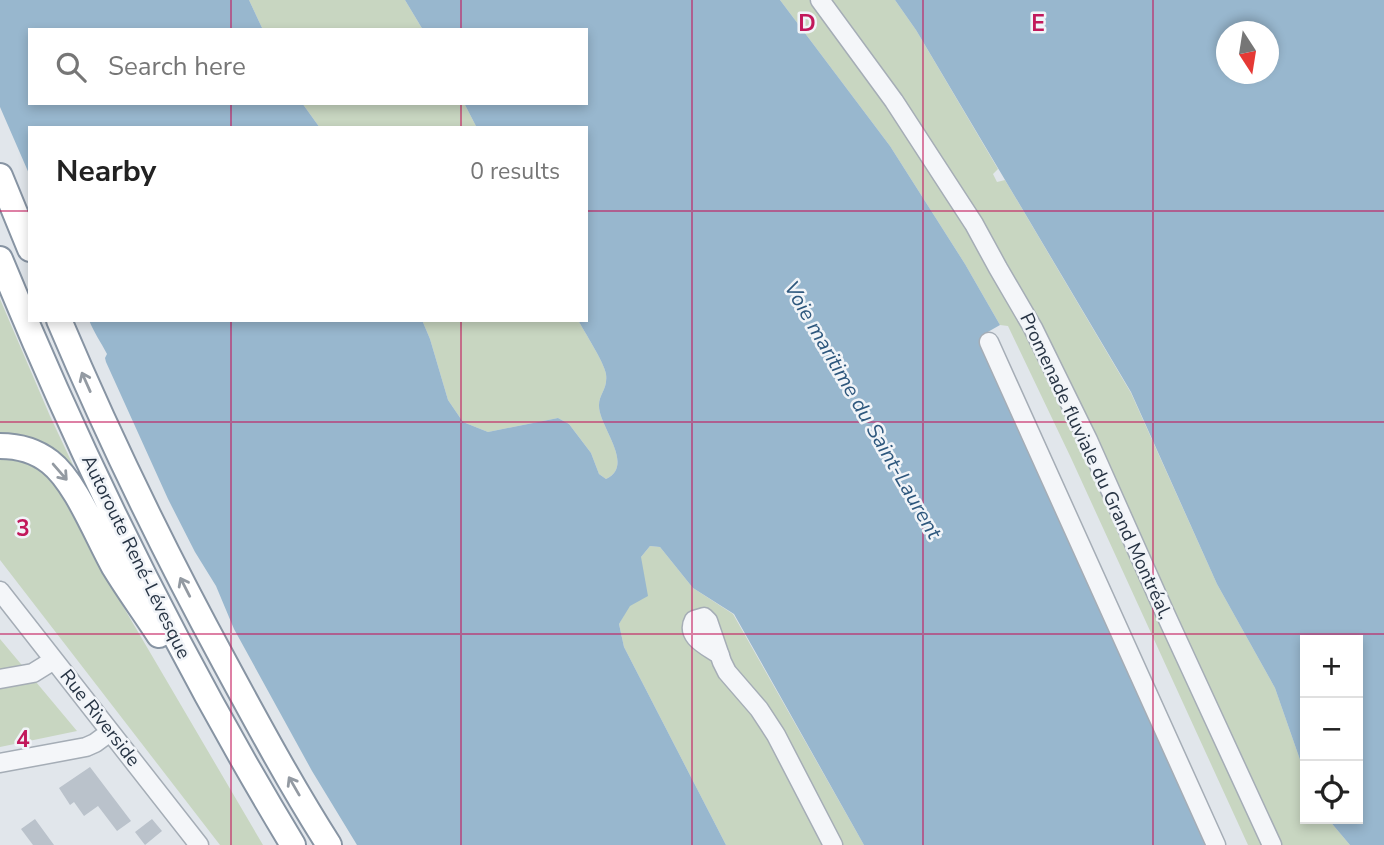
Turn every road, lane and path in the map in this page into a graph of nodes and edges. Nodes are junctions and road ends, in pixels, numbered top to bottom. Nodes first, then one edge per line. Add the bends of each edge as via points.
1 (820, 0) edge
2 (0, 176) edge
3 (28, 244) edge
4 (0, 259) edge
5 (61, 322) edge
6 (989, 342) dead end
7 (0, 446) edge
8 (0, 591) edge
9 (720, 655) dead end
10 (54, 660) junction
11 (0, 679) edge
12 (110, 732) junction
13 (0, 763) edge
14 (249, 771) junction
15 (199, 845) edge
16 (293, 845) edge
17 (329, 845) edge
18 (833, 845) edge
19 (1216, 845) edge
20 (1272, 845) edge

1 - 20 street, Promenade fluviale du Grand Montréal, via 959,201 1033,328
2 - 3 highway
4 - 14 highway, Autoroute René-Lévesque via 110,507
17 -> 5 highway, Autoroute René-Lévesque via 187,591
6 - 19 street
7 -> 14 highway via 32,452 62,473 115,569
8 - 10 street, Rue Riverside
9 - 18 street via 727,672 776,735
10 - 11 street via 33,673
10 - 12 street, Rue Riverside
12 - 13 street via 86,747
12 - 15 street, Rue Riverside
14 - 16 highway, Autoroute René-Lévesque

